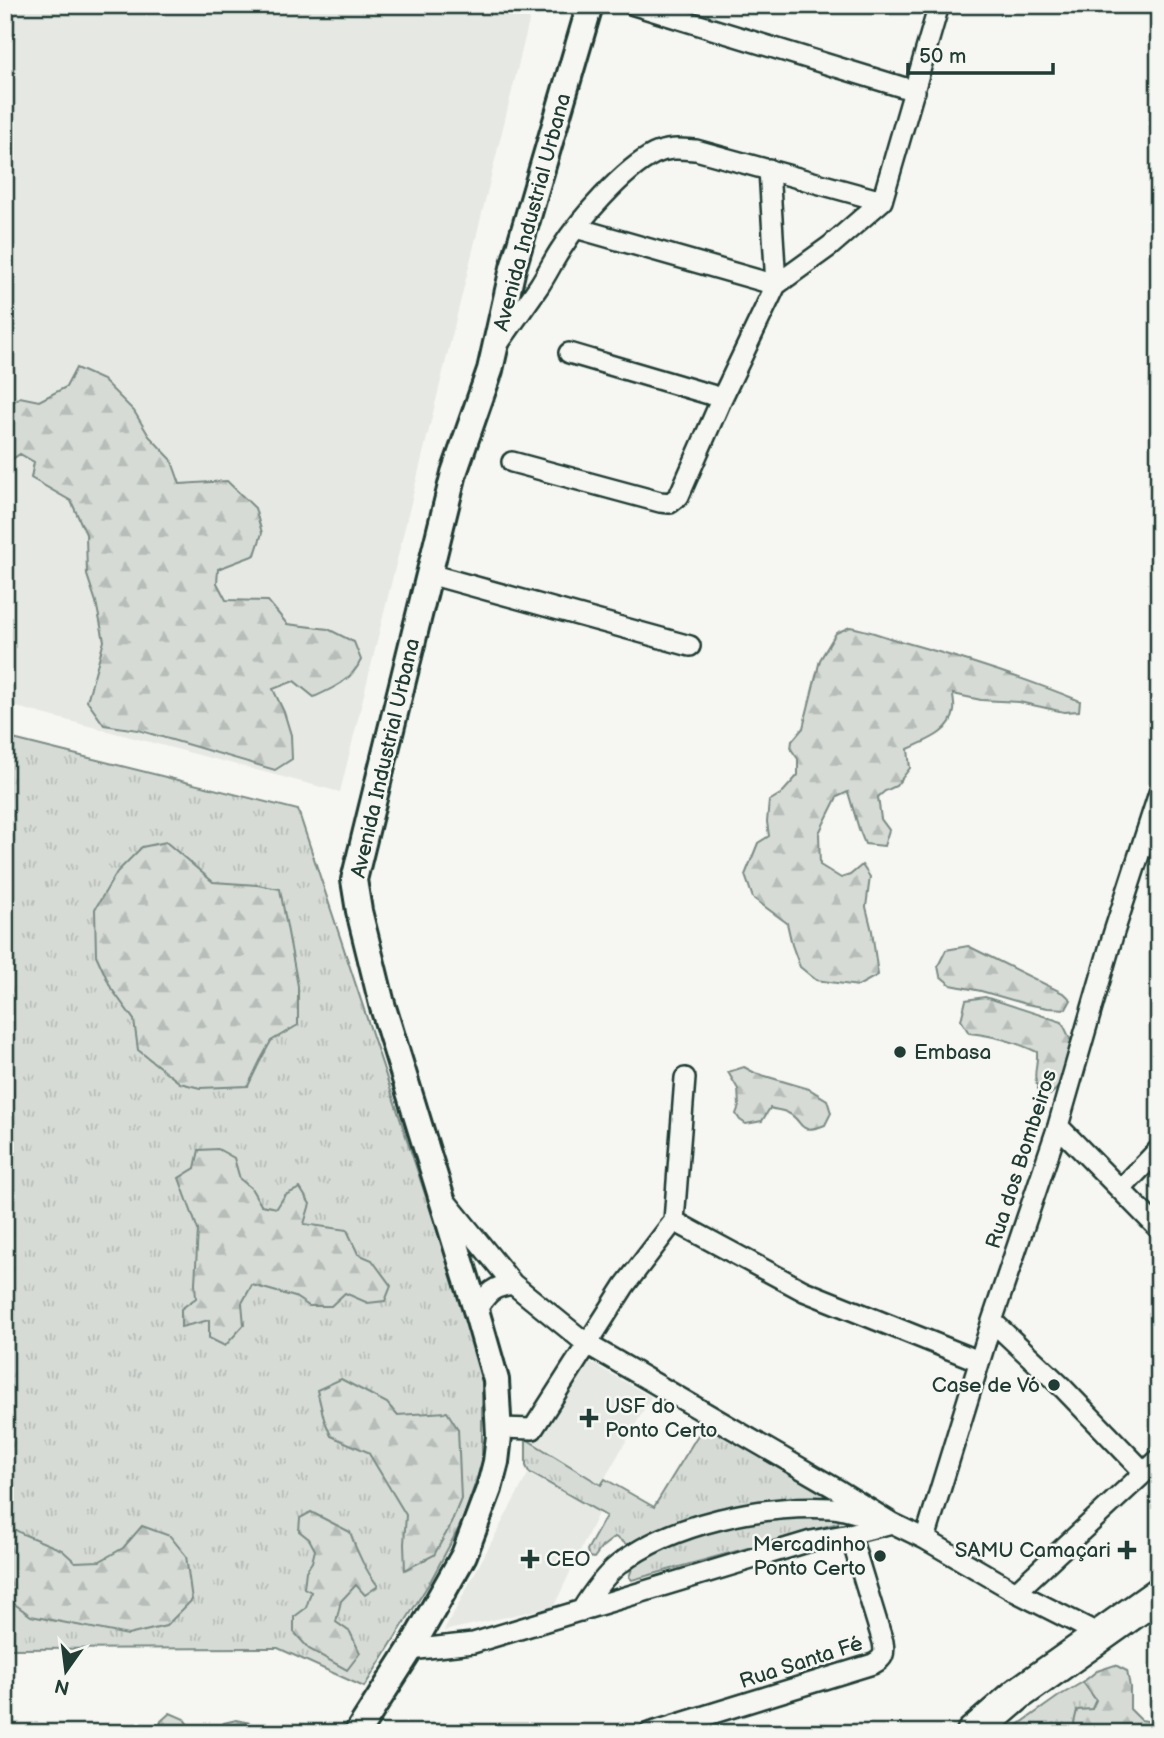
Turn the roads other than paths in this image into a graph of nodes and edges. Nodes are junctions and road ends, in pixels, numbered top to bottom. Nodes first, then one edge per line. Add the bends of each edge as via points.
1 (590, 5) edge
2 (634, 5) edge
3 (939, 5) edge
4 (915, 91) junction
5 (769, 169) junction
6 (882, 201) junction
7 (576, 228) junction
8 (510, 283) junction
9 (541, 283) junction
10 (776, 285) junction
11 (495, 349) junction
12 (569, 353) dead end
13 (722, 398) junction
14 (512, 462) dead end
15 (429, 574) junction
16 (690, 646) dead end
17 (1159, 793) edge
18 (685, 1078) dead end
19 (1058, 1126) junction
20 (1159, 1149) edge
21 (1121, 1189) junction
22 (439, 1193) junction
23 (674, 1221) junction
24 (1159, 1229) edge
25 (513, 1284) junction
26 (476, 1310) junction
27 (992, 1321) junction
28 (587, 1344) junction
29 (979, 1361) junction
30 (499, 1428) junction
31 (1151, 1465) edge
32 (892, 1523) junction
33 (850, 1534) junction
34 (925, 1539) junction
35 (1016, 1592) junction
36 (1159, 1594) edge
37 (581, 1611) junction
38 (1101, 1635) junction
39 (410, 1650) junction
40 (357, 1733) edge
41 (649, 1733) edge
42 (973, 1733) edge

1 - 8 street, Avenida Industrial Urbana
2 - 4 street
3 - 4 street
4 - 6 street
5 - 6 street
5 - 7 street via 696,150 669,149 643,160 615,183
5 - 10 street
6 - 10 street
7 - 9 street
7 - 10 street
8 - 9 street via 525,289
8 - 11 street, Avenida Industrial Urbana
9 - 11 street
10 - 13 street
11 - 15 street, Avenida Industrial Urbana via 454,473
12 - 13 street
13 - 14 street via 679,496 670,503
15 - 16 street
15 - 22 street, Avenida Industrial Urbana via 354,880 382,1004
17 - 19 street, Rua dos Bombeiros
18 - 23 street
19 - 21 street
19 - 27 street, Rua dos Bombeiros
20 - 21 street
21 - 24 street
22 - 25 street
22 - 26 street, Avenida Industrial Urbana
23 - 28 street
23 - 29 street via 804,1291
25 - 26 street via 493,1289
25 - 28 street
26 - 30 street, Avenida Industrial Urbana via 496,1380
27 - 29 street, Rua dos Bombeiros
27 - 31 street
28 - 30 street via 533,1429
28 - 32 street
29 - 34 street, Rua dos Bombeiros
30 - 39 street, Avenida Industrial Urbana via 489,1489 464,1555
31 - 35 street
32 - 33 street
32 - 34 street
32 - 37 street via 835,1508 781,1508 726,1517 659,1539 617,1565
33 - 37 street via 811,1541
33 - 41 street, Rua Santa Fé via 883,1642 881,1659
34 - 35 street
35 - 38 street
36 - 38 main road
37 - 39 street via 473,1643
38 - 42 main road via 1018,1694
39 - 40 street, Avenida Industrial Urbana

